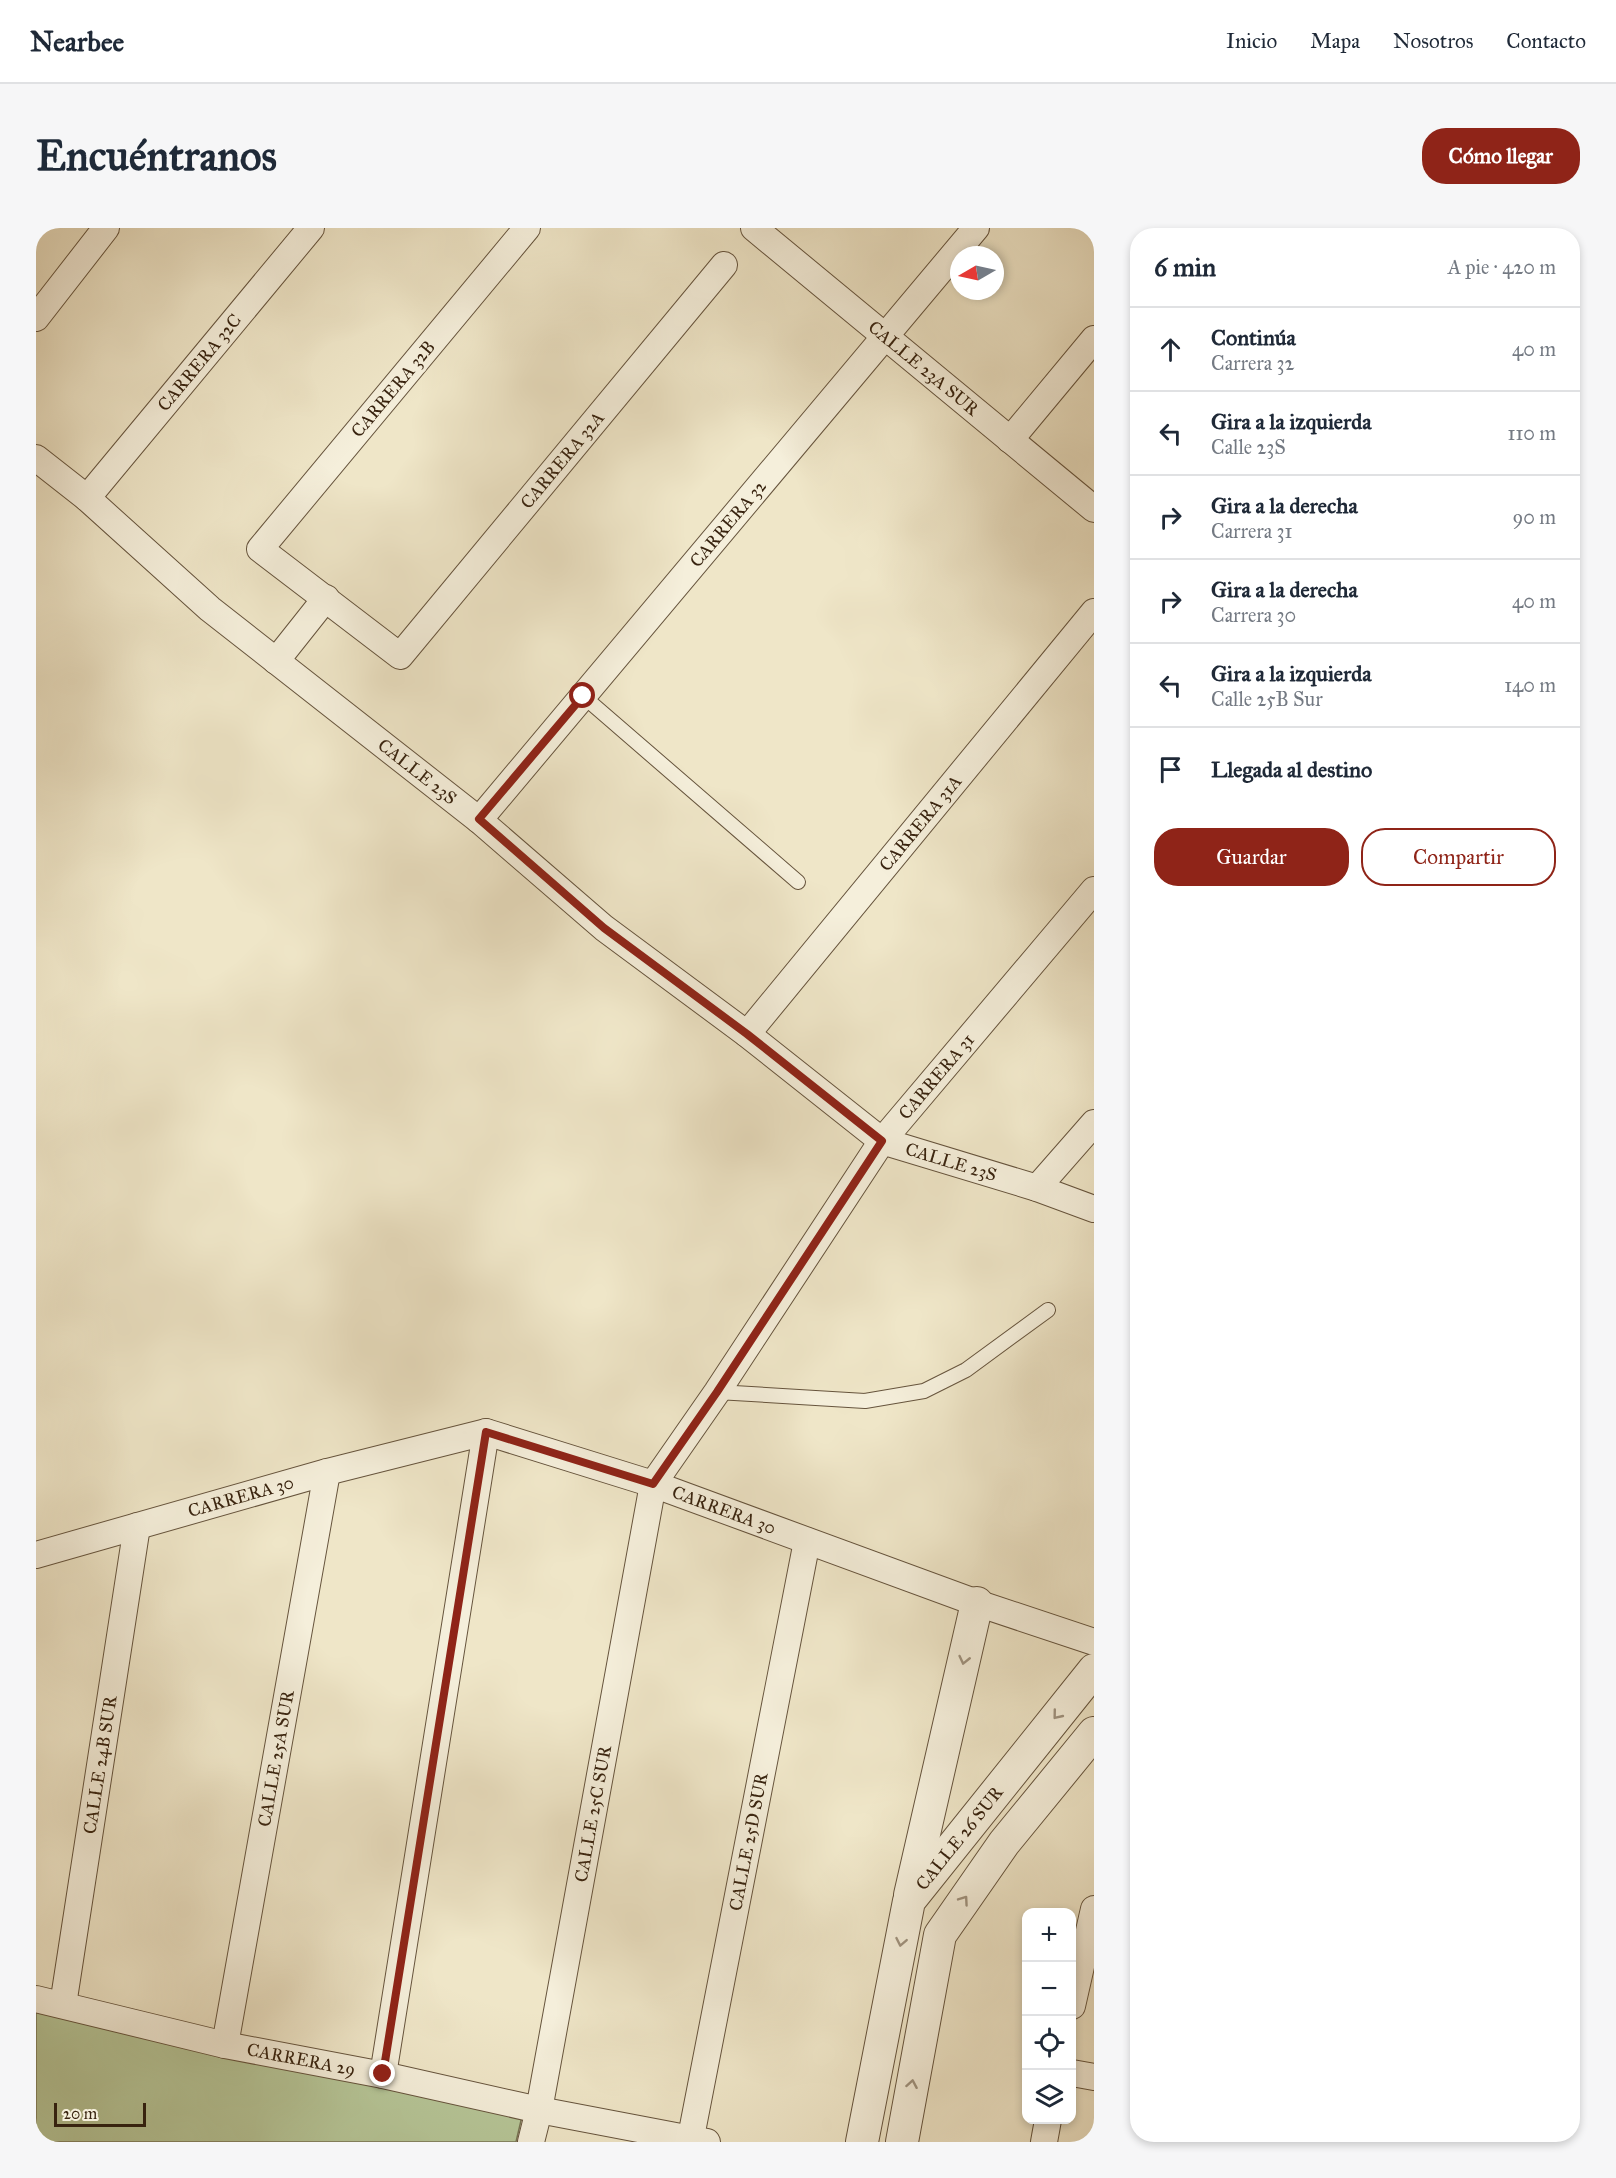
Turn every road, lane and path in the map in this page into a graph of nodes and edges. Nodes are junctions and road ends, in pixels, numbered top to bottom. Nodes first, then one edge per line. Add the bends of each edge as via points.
1 (106, 228) edge
2 (311, 228) edge
3 (527, 228) edge
4 (754, 228) edge
5 (976, 228) edge
6 (724, 265) dead end
7 (36, 318) edge
8 (885, 337) junction
9 (1094, 339) edge
10 (1010, 440) junction
11 (36, 458) edge
12 (87, 498) junction
13 (1094, 509) edge
14 (326, 598) junction
15 (1094, 612) edge
16 (276, 661) junction
17 (583, 696) junction
18 (479, 819) junction
19 (798, 882) dead end
20 (1094, 890) edge
21 (747, 1034) junction
22 (1094, 1123) edge
23 (882, 1141) junction
24 (1037, 1188) junction
25 (1094, 1209) edge
26 (1048, 1310) dead end
27 (717, 1392) junction
28 (486, 1432) junction
29 (327, 1472) junction
30 (653, 1484) junction
31 (137, 1526) junction
32 (807, 1541) junction
33 (36, 1555) edge
34 (977, 1603) junction
35 (1094, 1642) edge
36 (1094, 1670) edge
37 (1094, 1733) edge
38 (909, 1901) junction
39 (1094, 1908) edge
40 (1076, 1985) edge
41 (36, 1998) edge
42 (63, 2005) junction
43 (225, 2045) junction
44 (383, 2074) junction
45 (1076, 2074) edge
46 (1094, 2078) edge
47 (539, 2110) junction
48 (1047, 2124) edge
49 (696, 2141) edge
50 (531, 2142) edge
51 (862, 2142) edge
52 (902, 2142) edge
53 (1044, 2142) edge

1 - 7 street
2 - 12 street, CARRERA 32C
3 - 14 street, CARRERA 32B via 260,549
4 - 8 street, CALLE 23A SUR
5 - 8 street, CARRERA 32
6 - 14 street, CARRERA 32A via 400,656
8 - 10 street, CALLE 23A SUR
8 - 17 street, CARRERA 32
9 - 10 street
10 - 13 street, CALLE 23A SUR
11 - 12 street, CALLE 23S
12 - 16 street, CALLE 23S via 210,609
14 - 16 street
15 - 21 street, CARRERA 31A
16 - 18 street, CALLE 23S
17 - 18 street, CARRERA 32
17 - 19 lane
18 - 21 street, CALLE 23S via 604,928
20 - 23 street, CARRERA 31
21 - 23 street, CALLE 23S
22 - 24 street
23 - 24 street, CALLE 23S
23 - 27 street, CARRERA 31
24 - 25 street, CALLE 23S
26 - 27 lane via 966,1370 924,1391 865,1401
27 - 30 street, CARRERA 31
28 - 29 street, CARRERA 30
28 - 30 street, CARRERA 30
28 - 44 street
29 - 31 street, CARRERA 30
29 - 43 street, CALLE 25A SUR
30 - 32 street, CARRERA 30
30 - 47 street, CALLE 25C SUR
31 - 33 street, CARRERA 30
31 - 42 street, CALLE 24B SUR
32 - 34 street, CARRERA 30
32 - 49 street, CALLE 25D SUR
34 - 35 street, CARRERA 30
34 -> 38 street
36 -> 38 street, CALLE 26 SUR
52 -> 37 street, CALLE 26 SUR via 940,1935 1004,1843
38 -> 51 street, CALLE 26 SUR
39 - 40 street
41 - 42 street, CARRERA 29
42 - 43 street, CARRERA 29
43 - 44 street, CARRERA 29
44 - 47 street, CARRERA 29
45 - 46 street
47 - 49 street, CARRERA 29
47 - 50 street, CALLE 25C SUR
48 - 53 street

